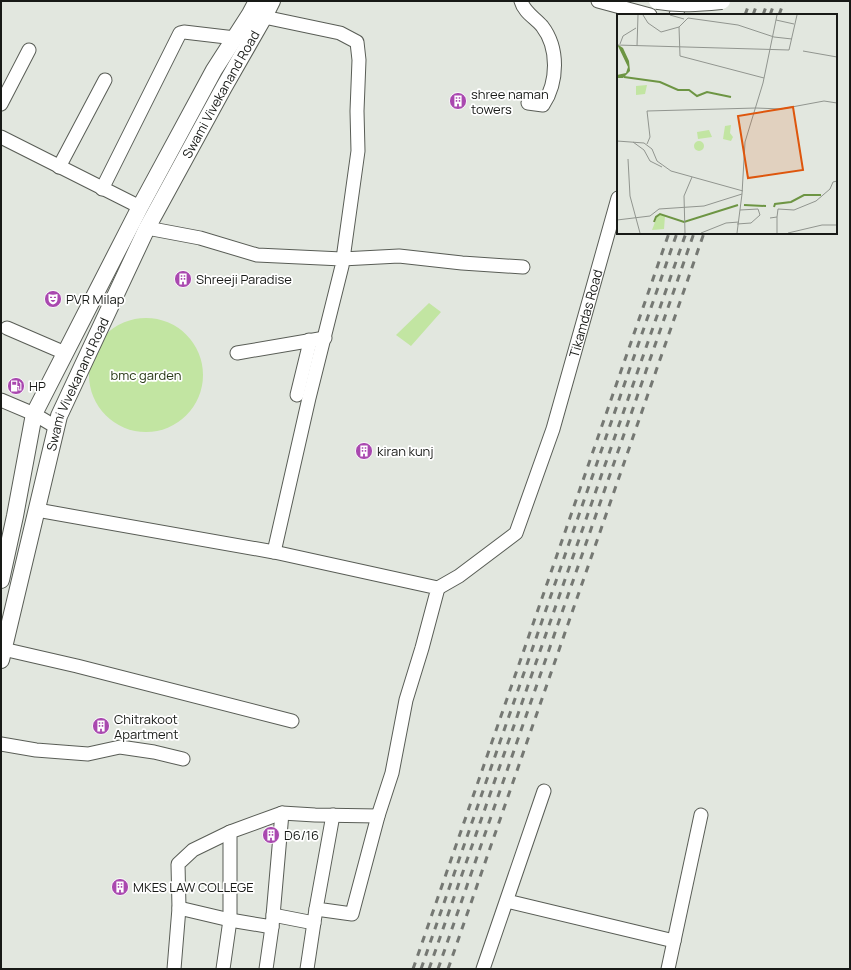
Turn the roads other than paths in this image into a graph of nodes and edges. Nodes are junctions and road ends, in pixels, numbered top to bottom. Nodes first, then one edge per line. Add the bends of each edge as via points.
1 (257, 1) edge
2 (272, 1) edge
3 (521, 1) edge
4 (598, 1) edge
5 (657, 1) edge
6 (681, 1) edge
7 (722, 1) edge
8 (646, 14) edge
9 (676, 14) edge
10 (264, 17) junction
11 (234, 38) junction
12 (29, 50) dead end
13 (105, 80) dead end
14 (528, 103) dead end
15 (1, 104) edge
16 (1, 137) edge
17 (59, 167) junction
18 (102, 189) junction
19 (617, 202) edge
20 (140, 207) junction
21 (147, 228) junction
22 (342, 259) junction
23 (523, 266) dead end
24 (6, 328) dead end
25 (316, 344) junction
26 (65, 353) junction
27 (237, 353) dead end
28 (1, 400) edge
29 (34, 414) junction
30 (56, 427) junction
31 (37, 510) junction
32 (274, 552) junction
33 (1, 580) edge
34 (438, 588) junction
35 (2, 655) edge
36 (292, 722) dead end
37 (1, 744) edge
38 (183, 759) dead end
39 (544, 791) dead end
40 (282, 813) junction
41 (333, 815) junction
42 (701, 815) dead end
43 (378, 816) junction
44 (230, 832) junction
45 (507, 901) junction
46 (179, 908) junction
47 (316, 909) junction
48 (230, 920) junction
49 (272, 921) junction
50 (314, 923) junction
51 (674, 941) junction
52 (174, 969) edge
53 (223, 969) edge
54 (266, 969) edge
55 (307, 969) edge
56 (483, 969) edge
57 (668, 969) edge

1 - 11 main road, Swami Vivekanand Road
2 - 10 main road, Swami Vivekanand Road
3 - 14 street via 523,9 542,27 553,46 555,69 547,99 543,104
4 - 8 street
5 - 7 main road, bridge
6 - 9 street
10 - 21 main road, Swami Vivekanand Road
10 - 22 street via 340,33 357,42 358,151
11 - 18 street via 184,32 180,34
11 - 20 main road, Swami Vivekanand Road
12 - 15 street
13 - 17 street
16 - 17 street
17 - 18 street
18 - 20 street
19 - 34 street, Tikamdas Road via 553,429 516,533
20 - 26 main road, Swami Vivekanand Road
21 - 22 street via 200,238 257,255
21 - 30 main road, Swami Vivekanand Road
22 - 23 street via 399,256
22 - 25 street
24 - 26 street
25 - 27 street
25 - 32 street via 300,396
26 - 29 main road, Swami Vivekanand Road
28 - 29 street
29 - 30 street
29 - 33 main road, Swami Vivekanand Road via 16,516
30 - 31 main road, Swami Vivekanand Road
31 - 32 street
31 - 35 main road, Swami Vivekanand Road
32 - 34 street
34 - 43 street via 406,700 392,773
35 - 36 street via 77,666
37 - 38 street via 88,754 120,747
39 - 45 street
40 - 41 street
40 - 44 street
40 - 49 street
41 - 43 street
41 - 47 street
42 - 51 street
43 - 47 street via 352,914
44 - 46 street via 193,850 178,864
44 - 48 street
45 - 51 street
45 - 56 street
46 - 48 street
46 - 52 street
47 - 50 street
48 - 49 street
48 - 53 street
49 - 50 street
49 - 54 street
50 - 55 street
51 - 57 street

